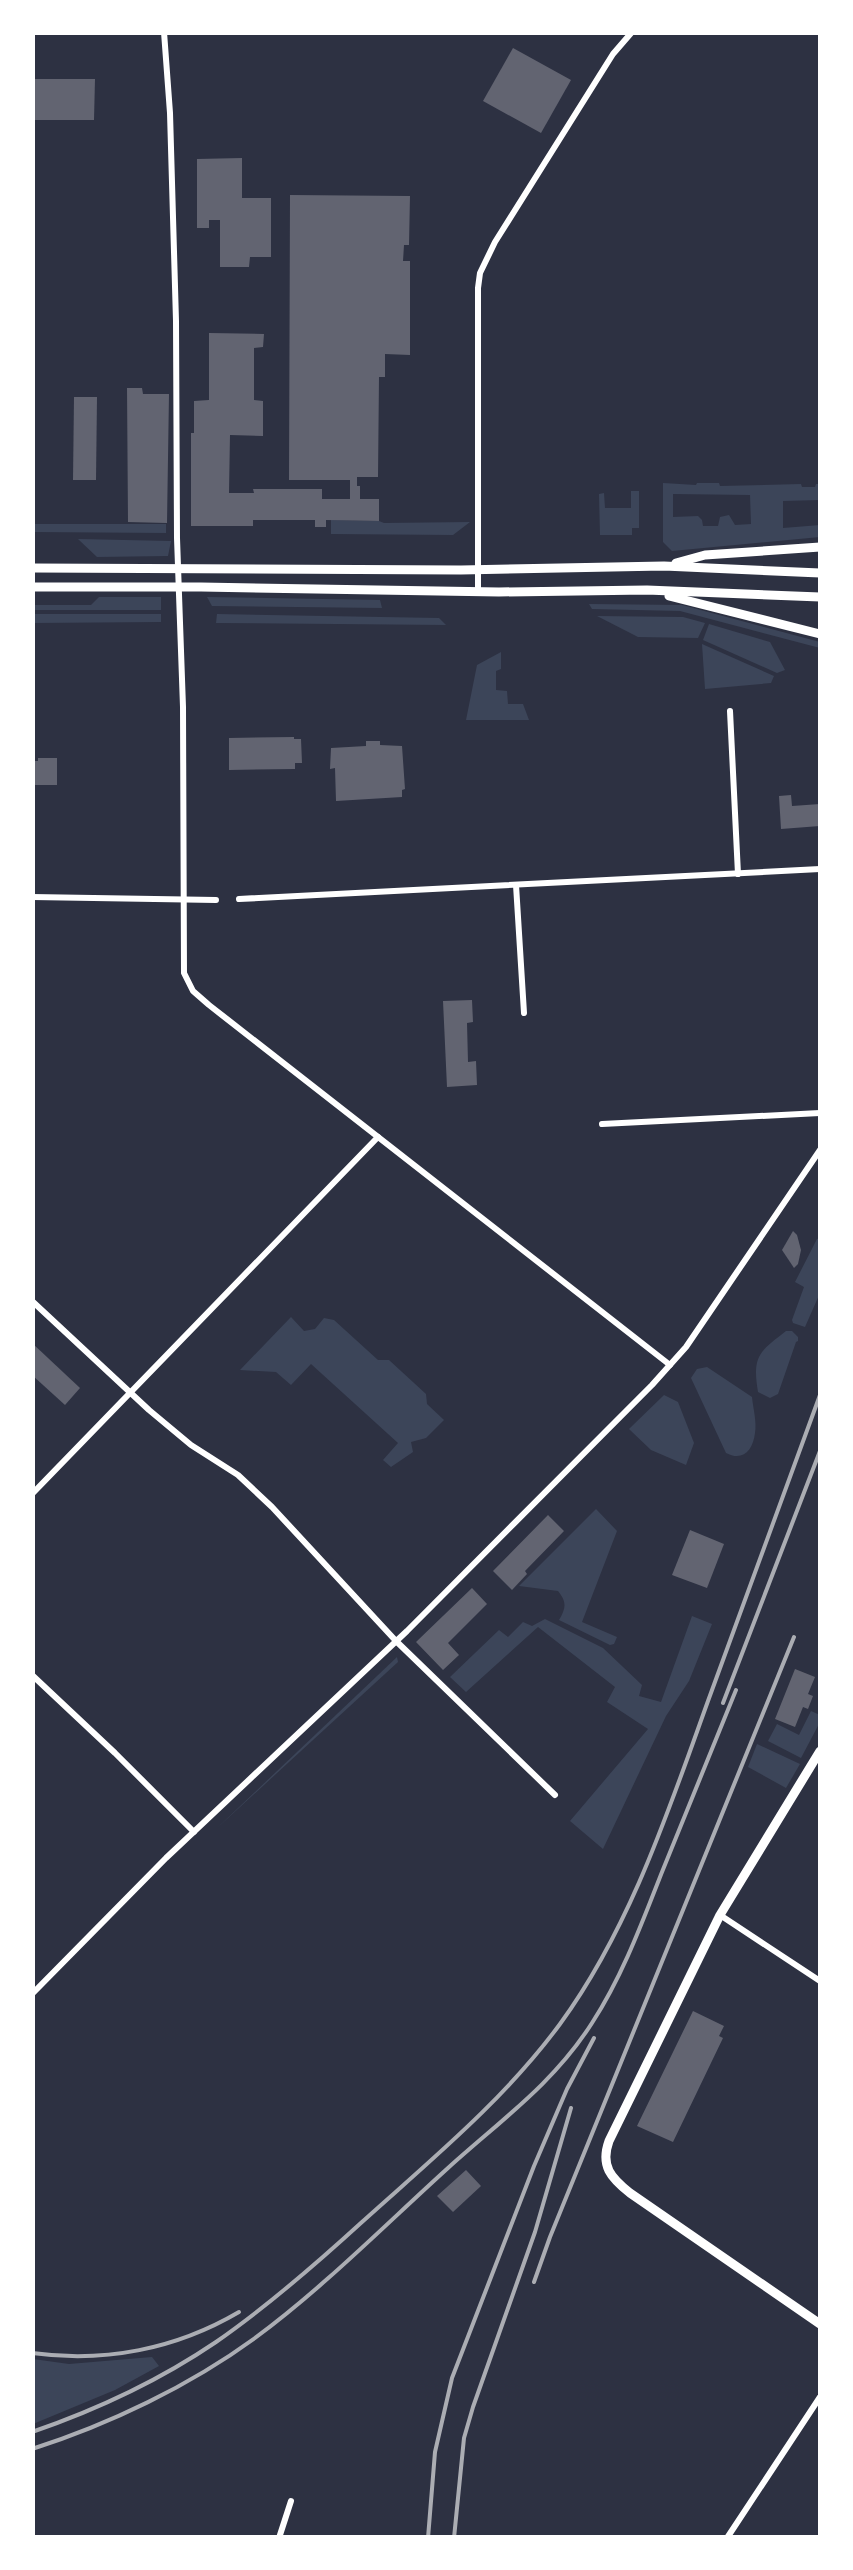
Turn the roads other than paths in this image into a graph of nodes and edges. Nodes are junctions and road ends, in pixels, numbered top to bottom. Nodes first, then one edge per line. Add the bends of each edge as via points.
1 (164, 32) edge
2 (632, 32) edge
3 (820, 548) edge
4 (664, 566) junction
5 (32, 568) edge
6 (179, 569) junction
7 (478, 569) junction
8 (820, 573) edge
9 (32, 587) edge
10 (180, 587) junction
11 (647, 590) junction
12 (478, 591) junction
13 (820, 597) edge
14 (820, 634) edge
15 (730, 711) dead end
16 (820, 870) edge
17 (738, 874) junction
18 (516, 885) junction
19 (32, 898) edge
20 (239, 899) dead end
21 (216, 900) dead end
22 (183, 901) junction
23 (524, 1013) dead end
24 (820, 1113) edge
25 (602, 1124) dead end
26 (378, 1137) junction
27 (820, 1150) edge
28 (32, 1301) edge
29 (670, 1365) junction
30 (130, 1394) junction
31 (32, 1494) edge
32 (396, 1641) junction
33 (32, 1675) edge
34 (820, 1751) edge
35 (554, 1796) dead end
36 (194, 1832) junction
37 (720, 1915) junction
38 (820, 1982) edge
39 (32, 1994) edge
40 (820, 2324) edge
41 (820, 2396) edge
42 (291, 2502) dead end
43 (280, 2538) edge
44 (727, 2538) edge

1 - 6 street
2 - 7 street via 480,273
3 - 4 main road via 705,555
4 - 7 main road
4 - 8 main road
5 - 6 main road
6 - 7 main road
6 - 10 street
7 - 12 street
9 - 10 main road
10 - 12 main road
10 - 22 street
11 - 12 main road
11 - 13 main road
11 - 14 main road
15 - 17 street
16 - 17 street
17 - 18 street
18 - 20 street
18 - 23 street
19 - 22 street
21 - 22 street
22 - 26 street via 184,973 193,991
24 - 25 street
26 - 29 street
26 - 30 street
27 - 29 street
28 - 30 street
29 - 32 street
30 - 31 street
30 - 32 street via 238,1475
32 - 35 street
32 - 36 street
33 - 36 street
34 - 37 main road
36 - 39 street
37 - 38 street
37 - 40 main road via 605,2158 630,2193
41 - 44 street
42 - 43 street

